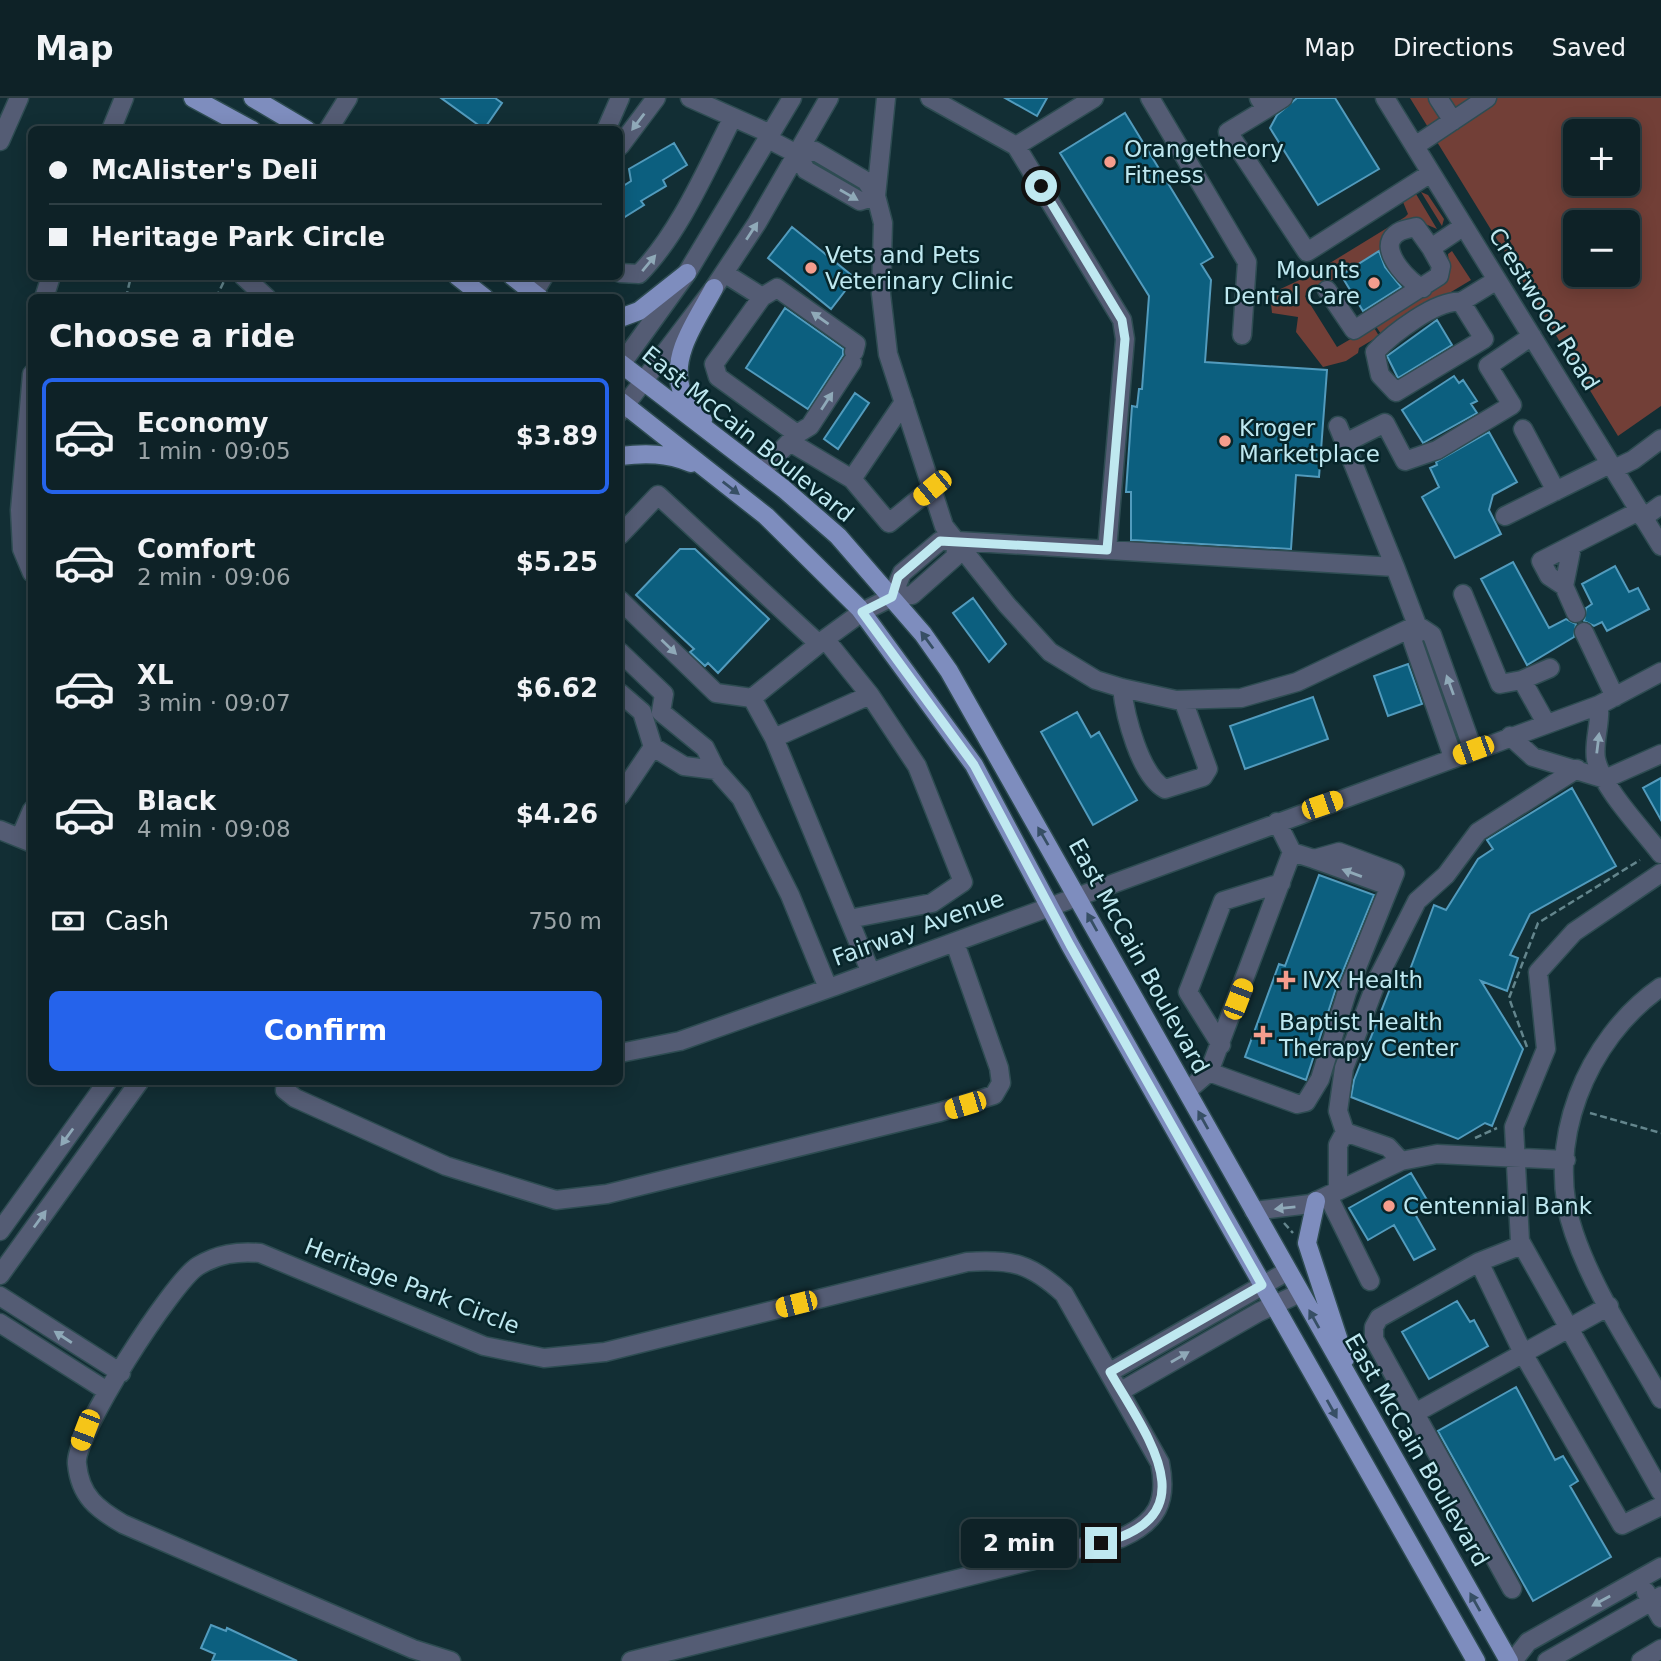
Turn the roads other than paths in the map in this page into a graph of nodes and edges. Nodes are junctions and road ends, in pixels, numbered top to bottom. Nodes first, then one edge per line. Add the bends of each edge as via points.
1 (19, 98) edge
2 (124, 98) edge
3 (193, 98) edge
4 (253, 98) edge
5 (348, 98) edge
6 (620, 98) edge
7 (656, 98) edge
8 (690, 98) edge
9 (792, 98) edge
10 (830, 98) edge
11 (886, 98) edge
12 (930, 98) edge
13 (1094, 98) edge
14 (1150, 98) edge
15 (1283, 98) edge
16 (1385, 98) edge
17 (1438, 98) edge
18 (1487, 98) edge
19 (1263, 103) edge
20 (955, 104) edge
21 (733, 117) junction
22 (1453, 121) junction
23 (113, 126) edge
24 (245, 126) edge
25 (300, 126) edge
26 (330, 126) edge
27 (608, 126) edge
28 (770, 137) junction
29 (0, 141) edge
30 (623, 142) edge
31 (1016, 146) junction
32 (1415, 146) junction
33 (797, 154) junction
34 (1432, 173) junction
35 (876, 196) junction
36 (1464, 226) junction
37 (1431, 248) junction
38 (623, 273) edge
39 (687, 273) junction
40 (247, 280) edge
41 (462, 280) edge
42 (517, 280) edge
43 (1497, 280) junction
44 (719, 281) junction
45 (1423, 288) junction
46 (1327, 290) dead end
47 (769, 293) junction
48 (263, 294) edge
49 (480, 294) edge
50 (536, 294) edge
51 (1461, 302) junction
52 (623, 317) edge
53 (1242, 335) dead end
54 (1532, 336) junction
55 (623, 361) edge
56 (623, 367) edge
57 (643, 381) junction
58 (904, 402) junction
59 (623, 404) edge
60 (623, 407) edge
61 (28, 419) edge
62 (1523, 429) dead end
63 (793, 438) junction
64 (1661, 439) edge
65 (723, 444) junction
66 (623, 456) edge
67 (1612, 467) junction
68 (710, 472) junction
69 (761, 472) junction
70 (852, 479) junction
71 (932, 488) junction
72 (1556, 491) junction
73 (1661, 505) edge
74 (1641, 514) junction
75 (1505, 516) dead end
76 (623, 533) edge
77 (957, 541) junction
78 (1572, 546) junction
79 (1661, 546) edge
80 (1107, 550) junction
81 (28, 563) edge
82 (1395, 567) junction
83 (1564, 586) junction
84 (1463, 594) dead end
85 (892, 597) junction
86 (623, 603) edge
87 (862, 612) junction
88 (1576, 613) dead end
89 (1417, 625) junction
90 (1584, 632) dead end
91 (822, 641) junction
92 (623, 655) edge
93 (1550, 667) dead end
94 (1661, 672) edge
95 (1522, 680) junction
96 (1122, 688) junction
97 (870, 695) junction
98 (623, 696) edge
99 (752, 698) junction
100 (1184, 700) junction
101 (1607, 701) junction
102 (1546, 723) junction
103 (1510, 736) junction
104 (774, 738) junction
105 (653, 747) junction
106 (1473, 750) junction
107 (1661, 754) edge
108 (1453, 757) junction
109 (1577, 769) junction
110 (716, 770) junction
111 (1605, 779) junction
112 (623, 792) edge
113 (1277, 822) junction
114 (0, 830) edge
115 (26, 841) edge
116 (1292, 852) junction
117 (1661, 854) edge
118 (1661, 873) edge
119 (1281, 883) junction
120 (1077, 895) junction
121 (1050, 905) junction
122 (849, 919) junction
123 (955, 943) junction
124 (871, 973) junction
125 (1661, 987) edge
126 (828, 988) junction
127 (1221, 1045) junction
128 (623, 1052) edge
129 (1209, 1073) junction
130 (105, 1085) edge
131 (137, 1085) edge
132 (286, 1085) edge
133 (1186, 1091) junction
134 (1345, 1132) junction
135 (1516, 1157) junction
136 (1566, 1160) junction
137 (1401, 1161) junction
138 (1327, 1196) junction
139 (1254, 1211) junction
140 (0, 1231) edge
141 (1522, 1245) junction
142 (1479, 1262) junction
143 (1288, 1272) junction
144 (0, 1275) edge
145 (1370, 1281) dead end
146 (1262, 1285) junction
147 (1300, 1293) junction
148 (0, 1296) edge
149 (1274, 1306) junction
150 (1609, 1306) junction
151 (0, 1323) edge
152 (1570, 1330) junction
153 (1524, 1355) junction
154 (1110, 1372) junction
155 (121, 1373) junction
156 (1352, 1386) junction
157 (107, 1391) junction
158 (1121, 1391) junction
159 (1661, 1399) edge
160 (1415, 1413) junction
161 (1661, 1492) edge
162 (1661, 1506) edge
163 (1661, 1567) edge
164 (1639, 1580) junction
165 (1512, 1589) dead end
166 (1656, 1599) edge
167 (1661, 1618) edge
168 (1661, 1649) edge
169 (659, 1657) edge
170 (451, 1661) edge
171 (631, 1661) edge
172 (1476, 1661) edge
173 (1511, 1661) edge
174 (1547, 1661) edge
175 (1641, 1661) edge

1 - 29 street
2 - 23 street
3 - 24 main road
4 - 25 main road
5 - 26 street
6 - 27 street
7 -> 30 street
8 - 21 street
9 - 28 street
10 - 33 street
11 - 35 street
12 - 20 street
13 - 31 street
14 - 53 street via 1247,261
15 - 19 street
16 - 32 street, Crestwood Road
17 - 22 street
18 - 22 street
19 - 34 street via 1228,132 1307,252
20 - 31 street
21 - 28 street
38 -> 21 street via 639,274 653,260
22 - 32 street
28 - 33 street
28 - 39 street
31 - 80 street via 1122,320 1125,339
32 - 34 street, Crestwood Road
33 - 35 street via 806,170 860,201
44 -> 33 street
34 - 36 street, Crestwood Road
35 - 58 street via 883,223 881,294 888,354
36 - 37 street
36 - 43 street, Crestwood Road
37 - 45 street via 1441,266 1439,276
37 - 45 street via 1416,227 1398,232 1391,240 1390,249 1408,280
39 - 52 main road via 639,311
39 - 55 street
40 - 48 street
41 - 49 main road
42 - 50 main road
43 - 51 street
43 - 54 street, Crestwood Road
44 - 47 street
44 - 57 street
44 - 65 main road via 683,347 678,374 682,391
45 - 46 street via 1354,330
47 - 63 street via 714,364 718,377
63 -> 47 street via 810,426 853,357 856,344
51 - 51 street via 1484,339 1396,392 1380,375 1375,352 1390,337 1449,301
54 - 67 street, Crestwood Road
54 - 82 street via 1488,366 1512,405 1437,450 1405,461 1385,423 1341,435
56 - 57 main road, East McCain Boulevard
57 - 59 street
57 - 65 main road, East McCain Boulevard
58 - 70 street
58 - 71 street
60 - 68 main road
61 - 81 street via 20,510 22,549
62 - 72 street
63 - 69 street
63 - 70 street
64 - 67 street via 1633,460
65 - 69 main road, East McCain Boulevard
66 - 68 main road via 674,456
67 - 72 street
67 - 74 street, Crestwood Road
68 -> 87 main road via 796,544
69 - 85 main road, East McCain Boulevard via 838,536
70 - 71 street via 889,523
71 - 77 street via 944,526
72 - 75 street
73 - 74 street
74 - 78 street
74 - 79 street, Crestwood Road
76 - 91 street via 659,495
77 - 80 street
77 - 85 street via 955,557 912,595
77 - 96 street via 1050,652 1096,680
78 - 83 street
78 - 83 street via 1541,561 1549,576
80 - 82 street
82 - 89 street
83 - 88 street
84 - 95 street via 1500,684
85 - 87 street
120 -> 85 main road, East McCain Boulevard via 949,671
86 -> 99 street via 716,693
87 - 91 street
87 - 121 main road via 974,765
89 - 100 street via 1297,682 1241,698
106 -> 89 street via 1432,635
89 - 108 street via 1413,642
90 - 101 street
91 - 97 street
91 - 99 street
92 - 110 street via 664,694 661,712 705,748
93 - 95 street
94 - 101 street, Fairway Avenue
95 - 102 street
96 - 100 street
96 - 100 street via 1126,723 1156,782 1165,789 1203,777 1208,769
97 - 104 street
97 - 122 street via 917,766 963,882 932,903
98 - 105 street via 642,712
99 - 104 street
101 - 102 street, Fairway Avenue
111 -> 101 street via 1596,758
102 - 103 street, Fairway Avenue
103 - 106 street, Fairway Avenue
103 - 109 street via 1533,757
104 - 122 street
105 - 110 street via 684,766
105 - 112 street
106 - 108 street, Fairway Avenue
107 - 111 street
108 - 113 street, Fairway Avenue
109 - 111 street
109 - 134 street via 1478,832 1446,876 1417,901 1378,978 1344,1068 1338,1111
110 - 126 street via 741,798 790,895
111 - 117 street
113 - 116 street
113 - 120 street, Fairway Avenue
114 - 115 street
116 - 119 street
116 - 129 street via 1314,859 1339,852 1395,873 1347,992 1320,1079 1306,1102 1287,1102
118 - 135 street via 1574,932 1538,972 1546,1049 1514,1127
119 - 127 street
119 - 127 street via 1223,901 1188,992
120 - 121 street, Fairway Avenue
133 -> 120 main road, East McCain Boulevard
121 - 123 street, Fairway Avenue
121 - 146 main road
122 - 124 street
123 - 124 street, Fairway Avenue
123 - 132 street via 999,1068 1001,1083 994,1095 607,1194 544,1199 467,1174 295,1098
124 - 126 street, Fairway Avenue
125 - 136 street via 1614,1030 1598,1054 1574,1109
126 - 128 street, Fairway Avenue via 680,1041
127 - 129 street
129 - 133 street
130 -> 140 street
144 -> 131 street
139 -> 133 main road, East McCain Boulevard
134 - 137 street via 1388,1147
134 - 138 street
135 - 136 street
135 - 137 street via 1437,1154
135 - 141 street
136 - 150 street via 1573,1231
137 - 138 street
138 -> 139 street via 1289,1208
138 - 145 street
138 - 156 main road via 1307,1243 1334,1317
139 - 143 main road, East McCain Boulevard
141 - 142 street
141 - 152 street
142 - 153 street
142 - 160 street via 1379,1318 1374,1327 1374,1339
143 - 146 street
143 - 147 main road, East McCain Boulevard
146 - 149 main road
146 - 154 street
147 - 149 street
156 -> 147 main road, East McCain Boulevard
155 -> 148 street
158 -> 149 street
149 -> 172 main road
150 - 152 street
150 - 159 street
151 - 157 street
152 - 153 street
152 - 161 street
153 - 160 street
153 - 162 street via 1622,1525
154 - 155 street, Heritage Park Circle via 1064,1294 1030,1268 1003,1260 953,1265 605,1352 544,1357 484,1346 302,1269 245,1252 216,1257 179,1282
154 - 158 street, Heritage Park Circle
155 - 157 street, Heritage Park Circle
173 -> 156 main road, East McCain Boulevard
157 - 170 street, Heritage Park Circle via 85,1430 76,1463 86,1494 98,1510 413,1649
158 - 169 street, Heritage Park Circle via 1160,1463 1164,1481 1158,1508 1141,1528 1121,1538
160 - 165 street
163 - 164 street
164 - 166 street
164 -> 173 street via 1528,1642
166 - 167 street
166 - 174 street
168 - 175 street
169 - 171 street, Heritage Park Circle

